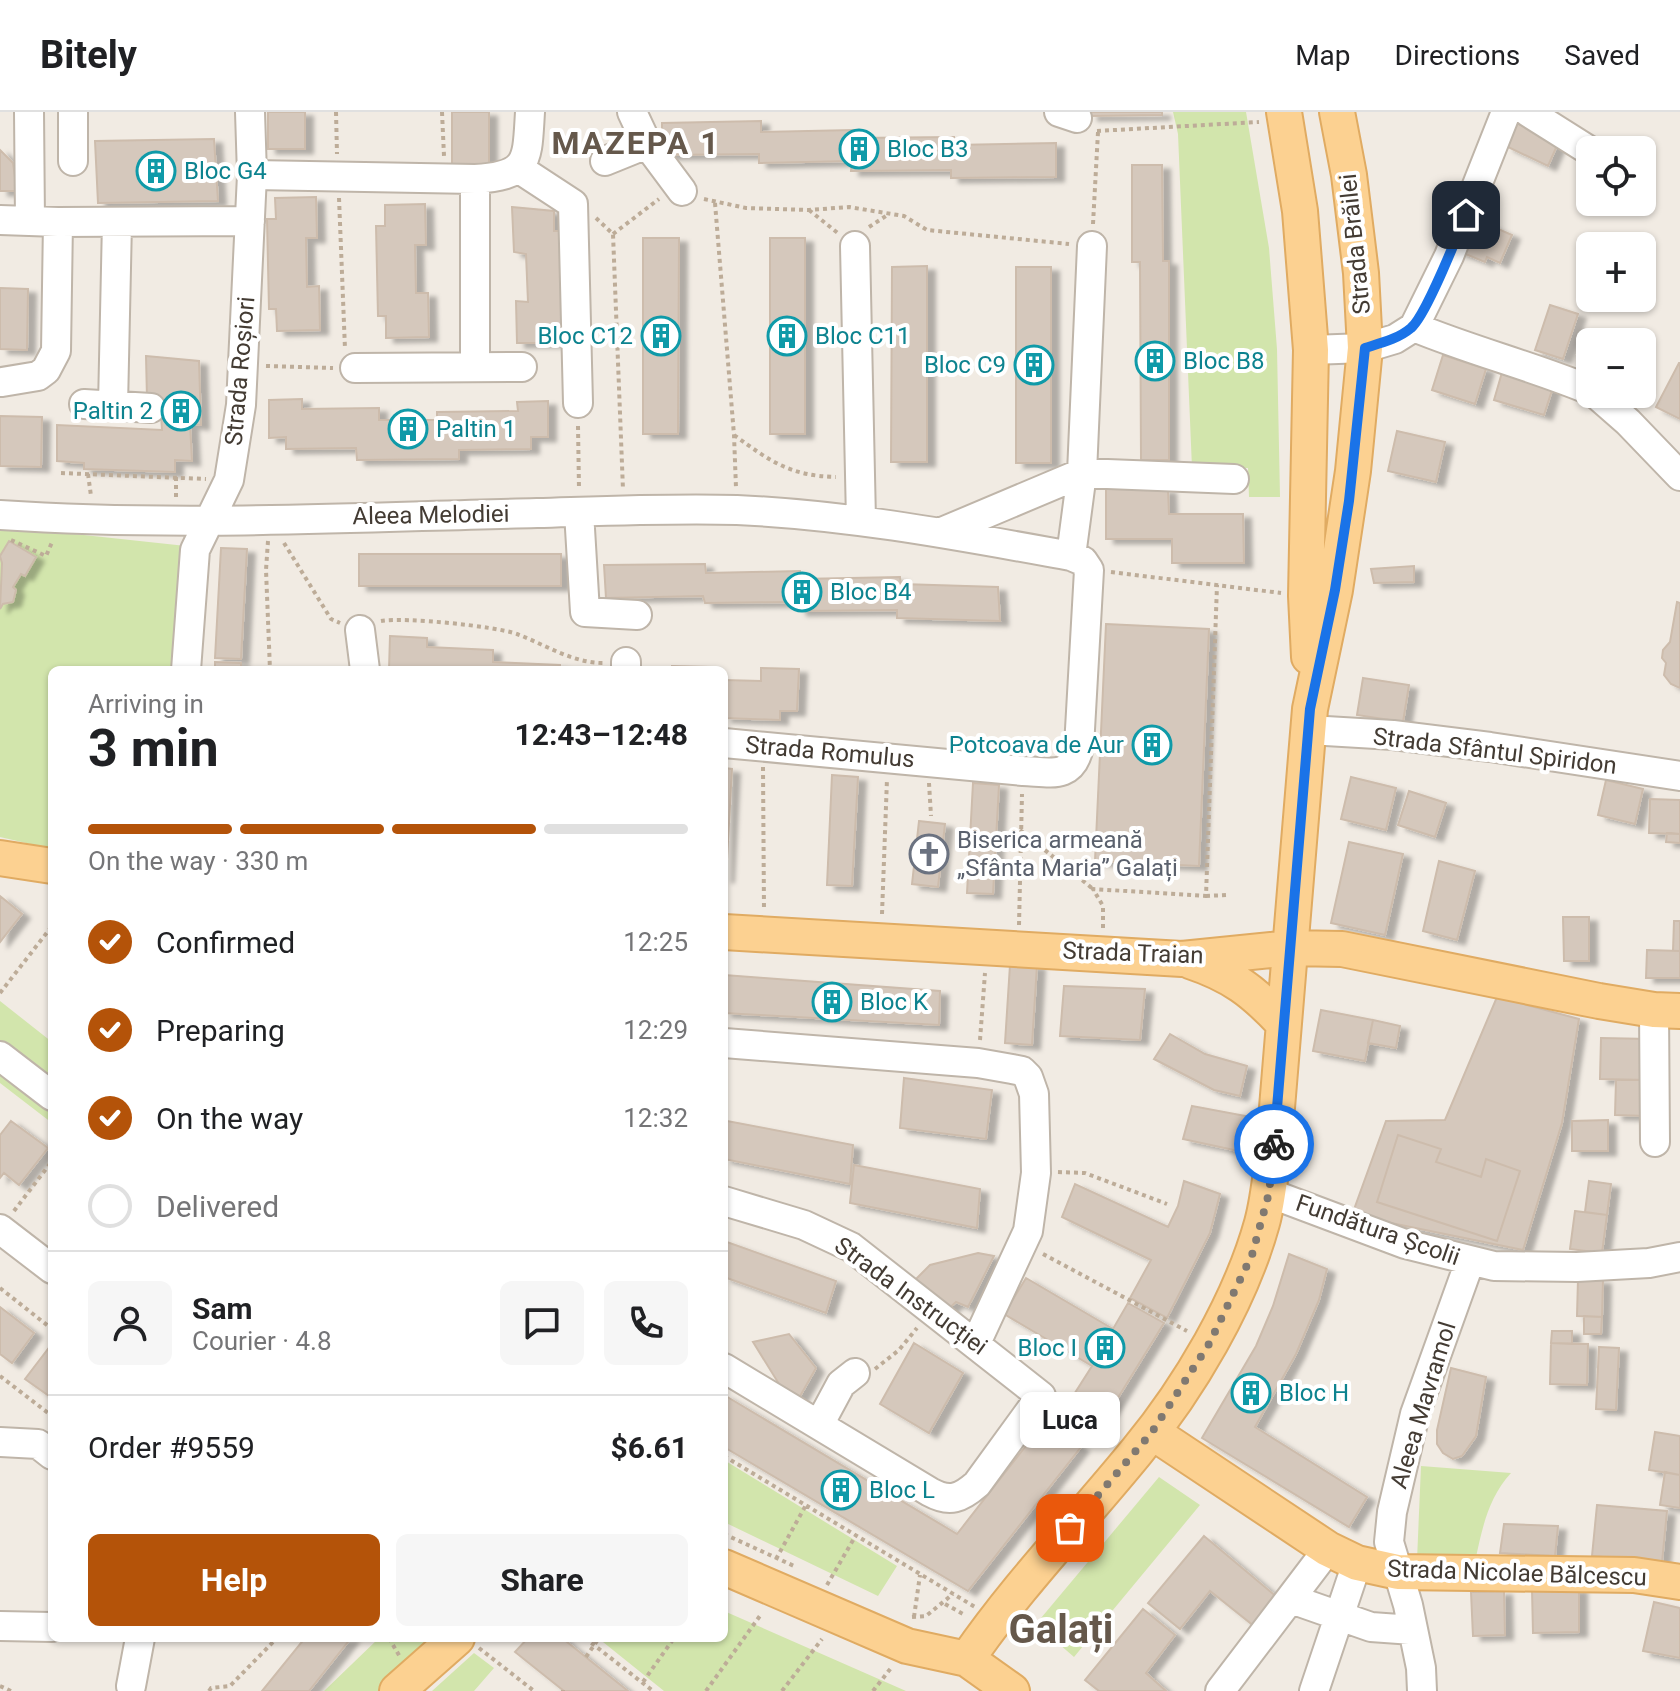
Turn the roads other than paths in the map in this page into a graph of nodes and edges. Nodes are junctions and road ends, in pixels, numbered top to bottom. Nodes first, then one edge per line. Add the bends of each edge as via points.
1 (29, 112) edge
2 (73, 112) edge
3 (250, 112) edge
4 (530, 112) edge
5 (632, 112) edge
6 (1337, 112) edge
7 (1506, 112) edge
8 (1528, 112) edge
9 (1285, 116) edge
10 (1576, 142) edge
11 (647, 144) junction
12 (73, 161) dead end
13 (605, 161) dead end
14 (518, 168) junction
15 (252, 175) junction
16 (475, 179) junction
17 (682, 191) road end
18 (0, 220) edge
19 (44, 221) junction
20 (250, 221) junction
21 (117, 222) junction
22 (855, 246) dead end
23 (1092, 246) road end
24 (1414, 327) junction
25 (1365, 348) junction
26 (1311, 350) junction
27 (475, 366) junction
28 (522, 367) dead end
29 (350, 368) road end
30 (2, 382) dead end
31 (1576, 384) edge
32 (578, 403) road end
33 (84, 404) dead end
34 (113, 406) junction
35 (151, 408) dead end
36 (1612, 408) edge
37 (1082, 473) junction
38 (1680, 476) edge
39 (1234, 479) dead end
40 (579, 512) junction
41 (0, 515) edge
42 (211, 520) junction
43 (861, 520) junction
44 (941, 532) junction
45 (1080, 563) junction
46 (637, 615) dead end
47 (360, 630) road end
48 (186, 666) edge
49 (364, 666) edge
50 (1310, 720) junction
51 (728, 743) edge
52 (1680, 776) edge
53 (0, 858) edge
54 (48, 865) edge
55 (728, 932) edge
56 (1290, 948) junction
57 (1182, 959) junction
58 (1667, 1010) edge
59 (1283, 1023) junction
60 (728, 1043) edge
61 (0, 1056) edge
62 (48, 1093) edge
63 (1655, 1142) dead end
64 (1269, 1193) junction
65 (728, 1202) edge
66 (4, 1223) edge
67 (1680, 1257) edge
68 (1470, 1261) junction
69 (48, 1265) edge
70 (976, 1343) junction
71 (728, 1370) edge
72 (855, 1373) road end
73 (819, 1425) junction
74 (0, 1442) edge
75 (1144, 1442) junction
76 (48, 1452) edge
77 (1343, 1556) junction
78 (728, 1569) edge
79 (1398, 1572) junction
80 (1680, 1582) edge
81 (1291, 1599) junction
82 (1341, 1616) junction
83 (0, 1626) edge
84 (48, 1627) edge
85 (1413, 1630) junction
86 (139, 1642) edge
87 (468, 1642) edge
88 (967, 1659) junction
89 (131, 1686) dead end
90 (397, 1691) edge
91 (1012, 1691) edge
92 (1220, 1691) edge
93 (1314, 1691) edge
94 (1422, 1691) edge

1 - 19 street
2 - 12 street
3 - 15 street, Strada Roșiori
4 - 14 street via 525,158
5 - 11 street
6 - 25 main road, Strada Brăilei via 1361,273
7 - 24 street via 1449,256
8 - 10 street
9 - 26 main road, Strada Brăilei
11 - 13 street
11 - 17 street
14 - 16 street via 504,177
14 - 32 street via 573,204
15 - 16 street
15 - 20 street, Strada Roșiori
16 - 27 street
18 - 19 street
19 - 21 street
19 - 30 street via 56,351 38,376
20 - 21 street
20 - 42 street, Strada Roșiori via 241,405 229,480
21 - 34 street
22 - 43 street
23 - 37 street, Strada Romulus
24 - 25 street
24 - 31 street
25 - 26 street
25 - 50 main road, Strada Brăilei via 1349,501
26 - 50 main road, Strada Brăilei via 1306,596
27 - 28 street
27 - 29 street
33 - 34 street
34 - 35 street
36 - 38 street
37 - 39 street
37 - 44 street
37 - 45 street, Strada Romulus
40 - 42 street, Aleea Melodiei
40 - 43 street, Aleea Melodiei via 736,510
40 - 46 street via 585,612
41 - 42 street, Aleea Melodiei
42 - 48 street, Strada Roșiori via 195,550
43 - 44 street, Aleea Melodiei
44 - 45 street, Aleea Melodiei
45 - 51 street, Strada Romulus via 1077,759 1071,768 1023,771
47 - 49 street
50 - 52 street, Strada Sfântul Spiridon
50 - 56 main road, Strada Brăilei
53 - 54 main road
55 - 57 main road, Strada Traian
56 - 57 main road, Strada Traian
56 - 58 main road, Strada Traian via 1342,949
56 - 59 main road, Strada Brăilei
57 - 59 main road via 1242,984
58 - 63 street
59 - 64 main road, Strada Brăilei
60 - 70 street via 978,1063 1022,1071 1028,1077 1048,1172 1023,1244
61 - 62 street
64 - 68 street, Fundătura Școlii via 1405,1244
64 - 75 main road, Strada Brăilei via 1252,1255 1209,1344
65 - 70 street, Strada Instrucției via 804,1225 851,1247
66 - 69 street
67 - 68 street, Fundătura Școlii via 1577,1267
68 - 79 street, Aleea Mavramol via 1415,1414 1392,1512 1389,1542
70 - 73 street, Strada Instrucției via 1041,1396 965,1495 941,1498
71 - 73 street
72 - 73 street via 841,1384
74 - 76 street via 38,1444
75 - 77 main road, Strada Nicolae Bălcescu
75 - 88 main road, Strada Brăilei via 981,1618
77 - 79 main road, Strada Nicolae Bălcescu
77 - 81 street
77 - 82 street
78 - 88 main road via 826,1604 907,1646
79 - 80 main road, Strada Nicolae Bălcescu via 1634,1575
79 - 85 street, Aleea Mavramol
81 - 82 street
81 - 92 street
82 - 85 street via 1371,1627
82 - 93 street
83 - 84 street
85 - 94 street, Aleea Mavramol
86 - 89 street
87 - 90 main road
88 - 91 main road

